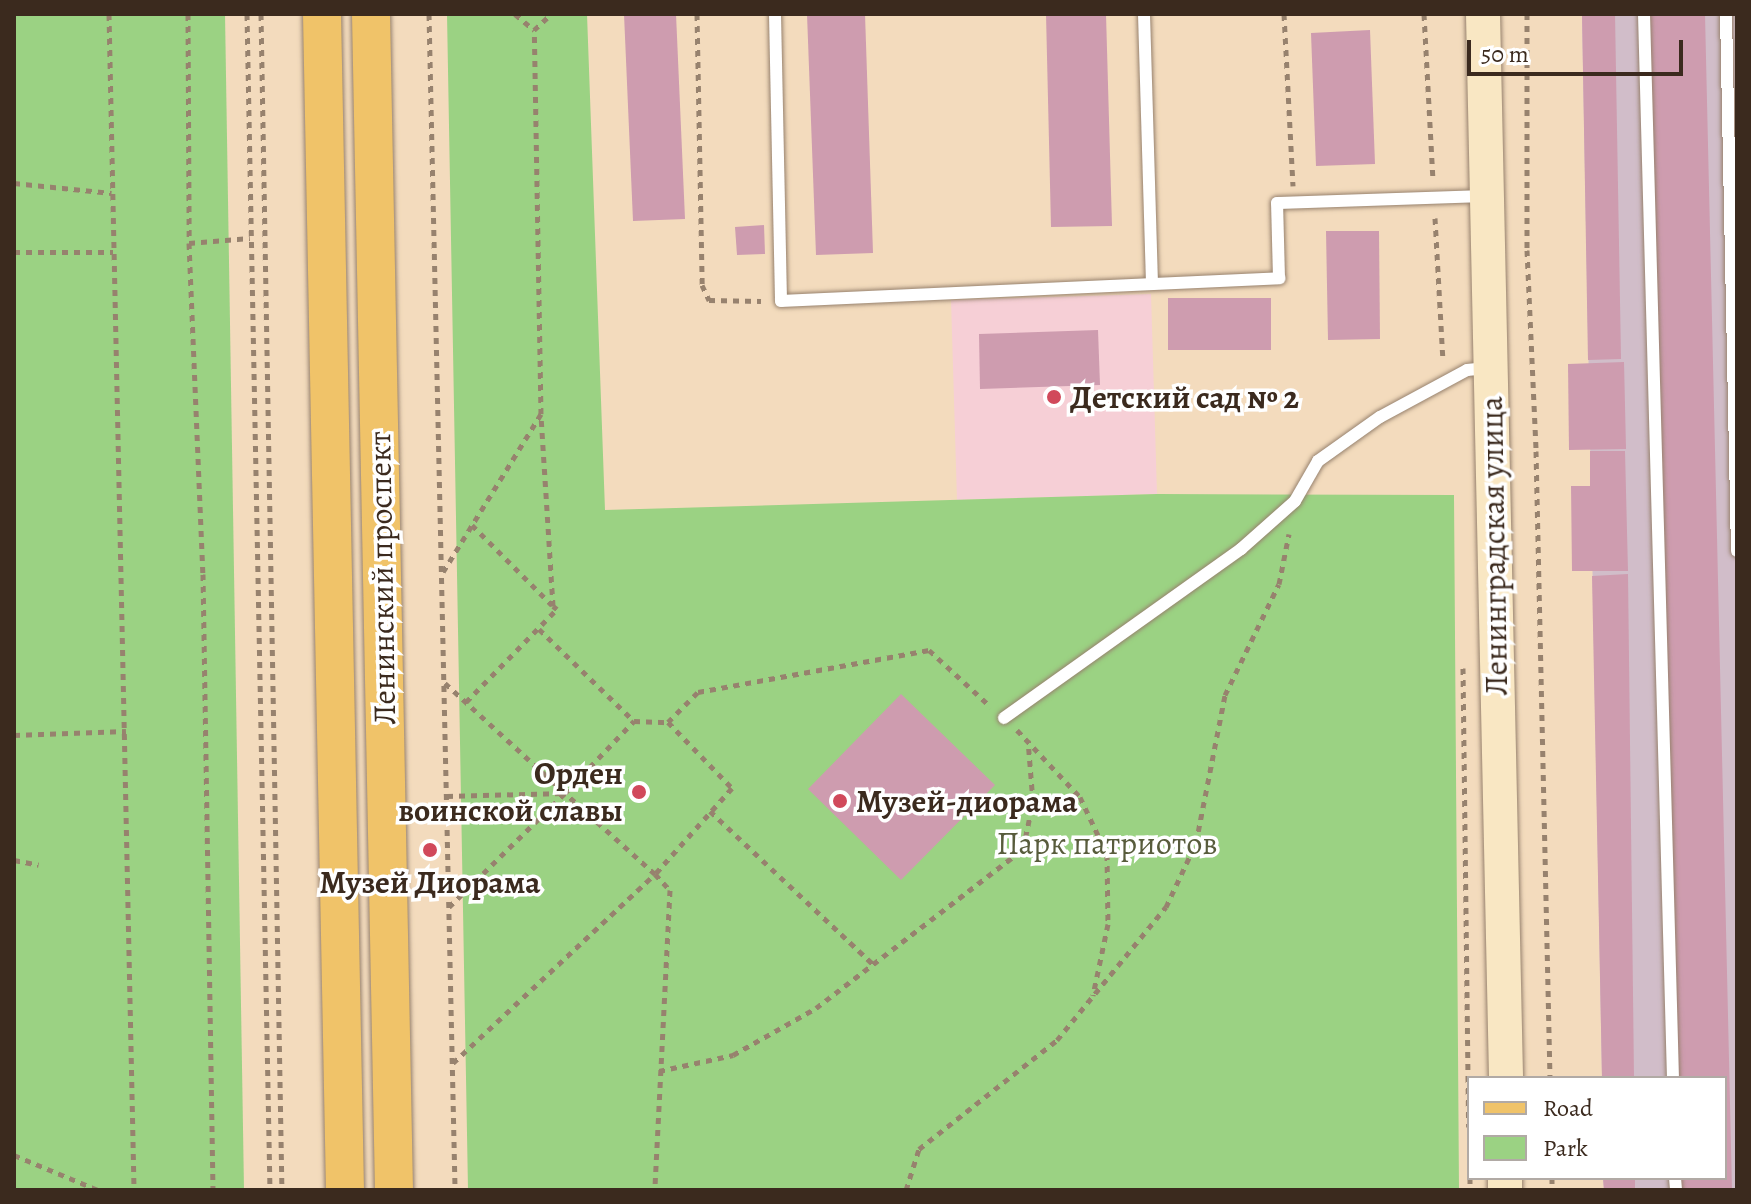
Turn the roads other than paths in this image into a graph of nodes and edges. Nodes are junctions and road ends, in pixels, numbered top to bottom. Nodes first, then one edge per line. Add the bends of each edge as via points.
1 (322, 14) edge
2 (371, 14) edge
3 (775, 14) edge
4 (1144, 14) edge
5 (1483, 14) edge
6 (1644, 14) edge
7 (1726, 14) edge
8 (1487, 196) junction
9 (1152, 284) junction
10 (1490, 368) junction
11 (1737, 551) edge
12 (1004, 718) road end
13 (1506, 1076) edge
14 (1673, 1076) edge
15 (345, 1190) edge
16 (394, 1190) edge

1 - 15 main road, Ленинский проспект
2 - 16 main road, Ленинский проспект
3 - 9 lane via 781,301
4 - 9 lane
5 - 8 main road, Ленинградская улица
6 - 14 lane
7 - 11 lane
8 - 9 lane via 1277,203 1279,278
8 - 10 main road, Ленинградская улица
10 - 12 lane via 1444,380 1318,461 1295,501 1241,549
10 - 13 main road, Ленинградская улица

